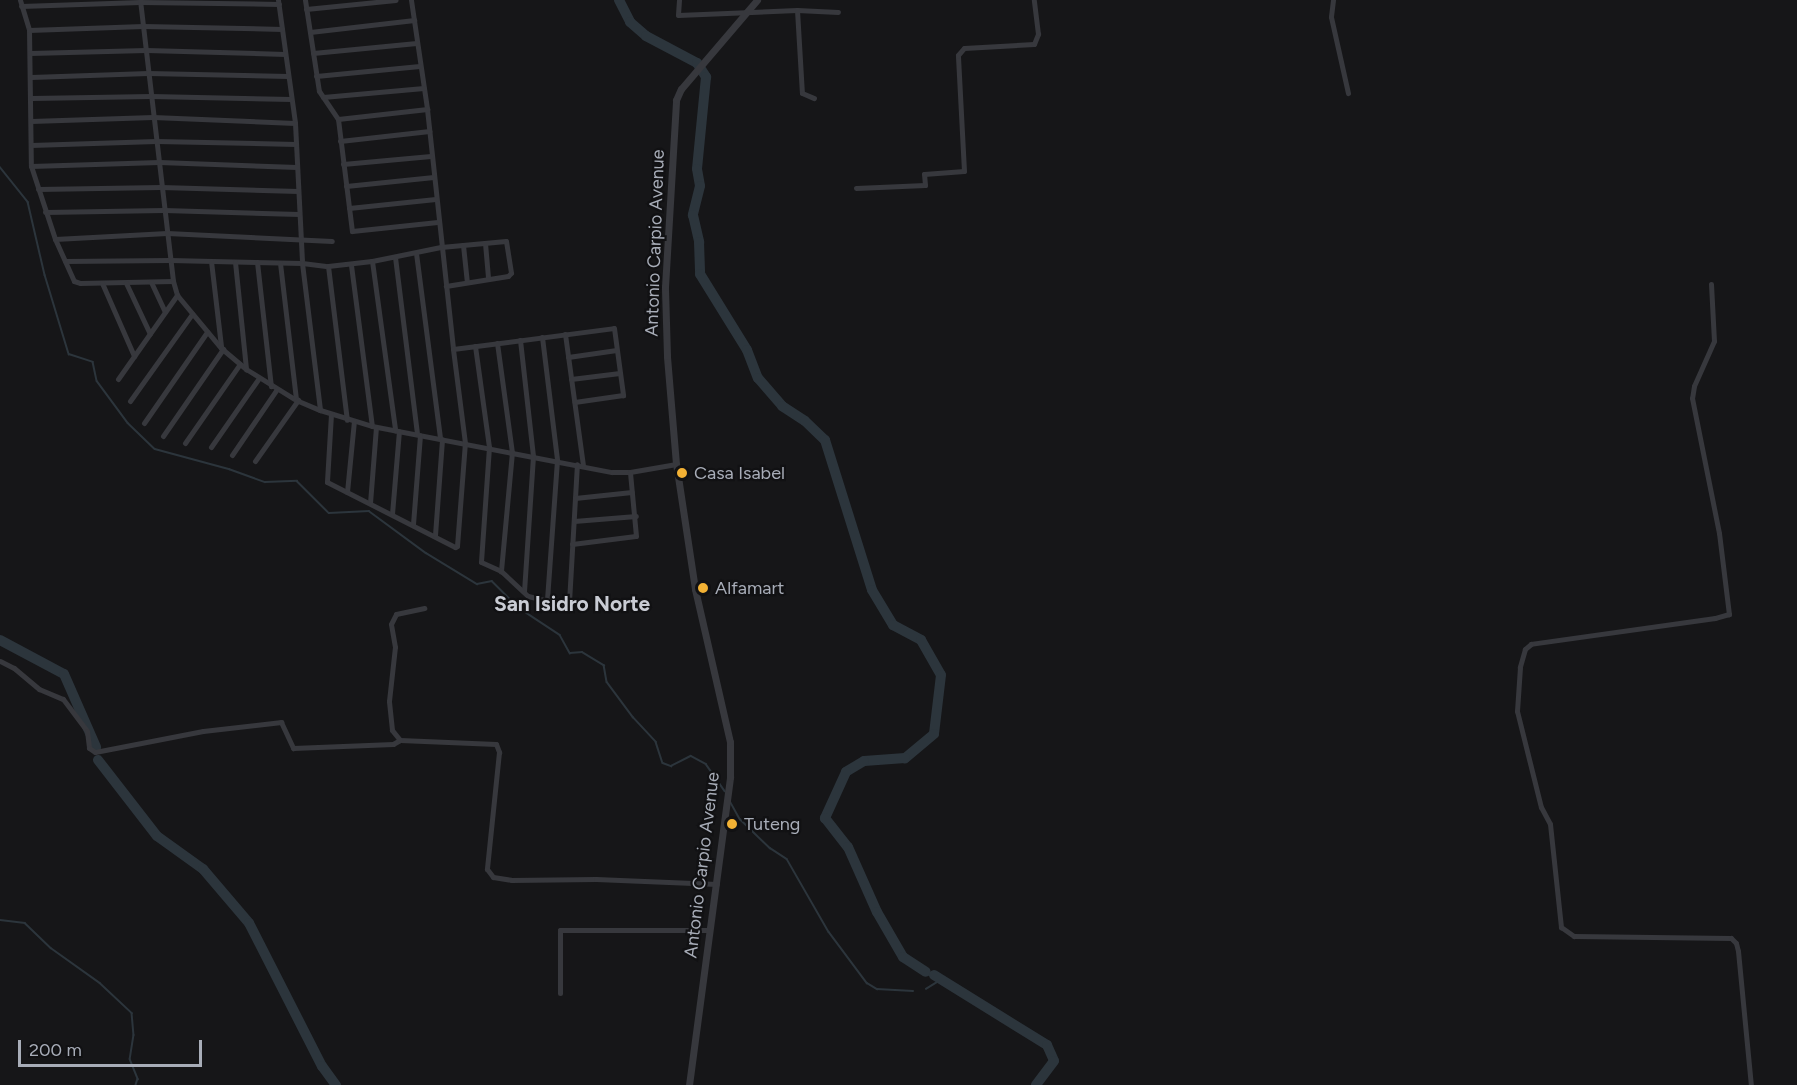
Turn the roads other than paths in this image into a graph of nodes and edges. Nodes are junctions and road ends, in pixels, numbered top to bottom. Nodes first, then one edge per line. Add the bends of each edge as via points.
1 (305, 0) edge
2 (396, 0) edge
3 (411, 0) edge
4 (679, 0) edge
5 (757, 0) edge
6 (1034, 0) edge
7 (1333, 0) edge
8 (140, 1) edge
9 (278, 2) edge
10 (20, 3) edge
11 (306, 9) junction
12 (797, 10) junction
13 (838, 12) dead end
14 (747, 13) junction
15 (414, 20) junction
16 (143, 26) junction
17 (282, 29) junction
18 (28, 30) junction
19 (310, 32) junction
20 (417, 43) junction
21 (146, 50) junction
22 (30, 53) junction
23 (313, 53) junction
24 (285, 54) junction
25 (420, 66) junction
26 (148, 73) junction
27 (288, 76) junction
28 (316, 76) junction
29 (31, 77) junction
30 (423, 88) junction
31 (1348, 93) dead end
32 (151, 96) junction
33 (323, 97) junction
34 (31, 98) junction
35 (814, 98) dead end
36 (291, 99) junction
37 (427, 109) junction
38 (153, 117) junction
39 (338, 119) junction
40 (31, 121) junction
41 (295, 123) junction
42 (429, 131) junction
43 (156, 141) junction
44 (340, 141) junction
45 (296, 144) junction
46 (31, 145) junction
47 (431, 156) junction
48 (159, 162) junction
49 (343, 165) junction
50 (31, 166) junction
51 (297, 167) junction
52 (434, 177) junction
53 (346, 186) junction
54 (161, 188) junction
55 (856, 188) dead end
56 (38, 189) junction
57 (298, 191) junction
58 (436, 199) junction
59 (349, 208) junction
60 (164, 210) junction
61 (45, 212) junction
62 (299, 214) junction
63 (438, 222) junction
64 (166, 233) junction
65 (55, 238) junction
66 (300, 239) junction
67 (332, 241) dead end
68 (485, 243) junction
69 (463, 245) junction
70 (441, 247) junction
71 (416, 253) junction
72 (395, 257) junction
73 (170, 260) junction
74 (65, 261) junction
75 (212, 261) junction
76 (372, 261) junction
77 (235, 262) junction
78 (257, 262) junction
79 (280, 263) junction
80 (302, 263) junction
81 (351, 265) junction
82 (328, 266) junction
83 (488, 279) junction
84 (173, 281) junction
85 (126, 282) junction
86 (151, 282) junction
87 (467, 282) junction
88 (102, 283) junction
89 (1711, 284) dead end
90 (446, 286) junction
91 (177, 295) junction
92 (165, 312) junction
93 (192, 314) junction
94 (207, 332) junction
95 (150, 334) junction
96 (565, 334) junction
97 (542, 337) junction
98 (520, 340) junction
99 (497, 343) junction
100 (475, 346) junction
101 (222, 349) junction
102 (453, 349) junction
103 (617, 350) junction
104 (134, 356) junction
105 (568, 357) junction
106 (243, 367) junction
107 (620, 373) junction
108 (259, 378) junction
109 (118, 379) dead end
110 (571, 379) junction
111 (274, 388) junction
112 (297, 400) junction
113 (130, 401) dead end
114 (574, 402) junction
115 (320, 410) junction
116 (331, 414) junction
117 (346, 420) junction
118 (354, 421) junction
119 (144, 423) dead end
120 (374, 426) junction
121 (397, 431) junction
122 (418, 435) junction
123 (163, 436) dead end
124 (441, 439) junction
125 (185, 443) dead end
126 (465, 443) junction
127 (211, 447) dead end
128 (489, 447) junction
129 (512, 452) junction
130 (232, 455) dead end
131 (533, 456) junction
132 (557, 460) junction
133 (255, 461) dead end
134 (580, 464) junction
135 (676, 464) junction
136 (630, 472) junction
137 (347, 492) junction
138 (632, 492) junction
139 (575, 498) junction
140 (370, 503) junction
141 (392, 514) junction
142 (636, 516) junction
143 (574, 521) junction
144 (413, 524) junction
145 (435, 535) junction
146 (572, 544) junction
147 (501, 571) junction
148 (524, 592) junction
149 (547, 601) junction
150 (424, 608) dead end
151 (0, 661) edge
152 (400, 740) junction
153 (717, 884) junction
154 (709, 930) junction
155 (560, 993) dead end
156 (689, 1085) edge
157 (1751, 1085) edge

1 - 11 street
2 - 11 street
3 - 15 street
4 - 14 street via 678,15
5 - 14 street, Antonio Carpio Avenue
6 - 55 street via 1038,34 1034,44 964,48 958,55 964,171 924,174 925,185
7 - 31 street via 1331,17
8 - 9 street
8 - 10 street
8 - 16 street
9 - 17 street
10 - 18 street
11 - 19 street
12 - 13 street
12 - 14 street
12 - 35 street via 802,93
14 - 135 street, Antonio Carpio Avenue via 681,89 676,100 665,287
15 - 19 street
15 - 20 street
16 - 17 street
16 - 18 street
16 - 21 street
17 - 24 street
18 - 22 street
19 - 23 street
20 - 23 street
20 - 25 street
21 - 22 street
21 - 24 street
21 - 26 street
22 - 29 street
23 - 28 street
24 - 27 street
25 - 28 street
25 - 30 street
26 - 27 street
26 - 29 street
26 - 32 street
27 - 36 street
28 - 33 street
29 - 34 street
30 - 33 street
30 - 37 street
32 - 34 street
32 - 36 street
32 - 38 street
33 - 39 street
34 - 40 street
36 - 41 street
37 - 39 street
37 - 42 street
38 - 40 street
38 - 41 street
38 - 43 street
39 - 44 street
40 - 46 street
41 - 45 street
42 - 44 street
42 - 47 street
43 - 45 street
43 - 46 street
43 - 48 street
44 - 49 street
45 - 51 street
46 - 50 street
47 - 49 street
47 - 52 street
48 - 50 street
48 - 51 street
48 - 54 street
49 - 53 street
50 - 56 street
51 - 57 street
52 - 53 street
52 - 58 street
53 - 59 street
54 - 56 street
54 - 57 street
54 - 60 street
56 - 61 street
57 - 62 street
58 - 59 street
58 - 63 street
59 - 63 street via 352,231
60 - 61 street
60 - 62 street
60 - 64 street
61 - 65 street
62 - 66 street
63 - 70 street
64 - 65 street
64 - 66 street
64 - 73 street
65 - 74 street
66 - 67 street
66 - 80 street
68 - 69 street
68 - 83 street
68 - 83 street via 506,241 511,273
69 - 70 street
69 - 87 street
70 - 71 street
70 - 90 street
71 - 72 street
71 - 124 street
72 - 76 street
72 - 122 street
73 - 74 street
73 - 75 street
73 - 84 street
74 - 88 street via 77,283
75 - 77 street
75 - 101 street
76 - 81 street
76 - 121 street
77 - 78 street
77 - 106 street
78 - 79 street
78 - 111 street
79 - 80 street
79 - 112 street
80 - 82 street
80 - 115 street
81 - 82 street
81 - 120 street
82 - 117 street
83 - 87 street
84 - 86 street
84 - 91 street
85 - 86 street
85 - 88 street
85 - 95 street
86 - 92 street
87 - 90 street
88 - 104 street
89 - 157 street via 1714,341 1692,398 1719,533 1729,614 1531,645 1525,649 1520,667 1517,711 1541,807 1550,824 1561,927 1574,936 1731,938 1738,951
90 - 102 street
91 - 92 street
91 - 93 street
92 - 95 street
93 - 94 street
93 - 113 street
94 - 101 street
94 - 119 street
95 - 104 street
96 - 97 street
96 - 103 street via 614,328
96 - 105 street
97 - 98 street
97 - 132 street
98 - 99 street
98 - 131 street
99 - 100 street
99 - 129 street
100 - 102 street
100 - 128 street
101 - 106 street
101 - 123 street
102 - 126 street
103 - 105 street
103 - 107 street
104 - 109 street
105 - 110 street
106 - 108 street
106 - 125 street
107 - 110 street
107 - 114 street via 623,395
108 - 111 street
108 - 127 street
110 - 114 street
111 - 112 street
111 - 130 street
112 - 115 street
112 - 133 street
114 - 134 street
115 - 116 street
116 - 117 street
116 - 137 street via 325,478
117 - 118 street
118 - 120 street
118 - 137 street
120 - 121 street
120 - 140 street
121 - 122 street
121 - 141 street
122 - 124 street
122 - 144 street
124 - 126 street
124 - 145 street
126 - 128 street
126 - 145 street via 457,546
128 - 129 street
128 - 147 street via 481,560
129 - 131 street
129 - 147 street
131 - 132 street
131 - 148 street
132 - 134 street
132 - 149 street
134 - 136 street
134 - 139 street
135 - 136 street
135 - 153 street, Antonio Carpio Avenue via 695,589 730,742 727,812
136 - 138 street
137 - 140 street
138 - 139 street
138 - 142 street
139 - 143 street
140 - 141 street
141 - 144 street
142 - 143 street
142 - 146 street via 638,533 633,538
143 - 146 street
144 - 145 street
146 - 149 street via 569,602 564,605
147 - 148 street
148 - 149 street
150 - 152 street via 396,614 391,624 395,647 389,701 392,729
151 - 152 street via 39,689 63,699 87,731 89,748 95,752 281,722 293,748 393,744
152 - 153 street via 496,744 500,752 487,869 493,877
153 - 154 street, Antonio Carpio Avenue
154 - 155 street via 560,930
154 - 156 street, Antonio Carpio Avenue

